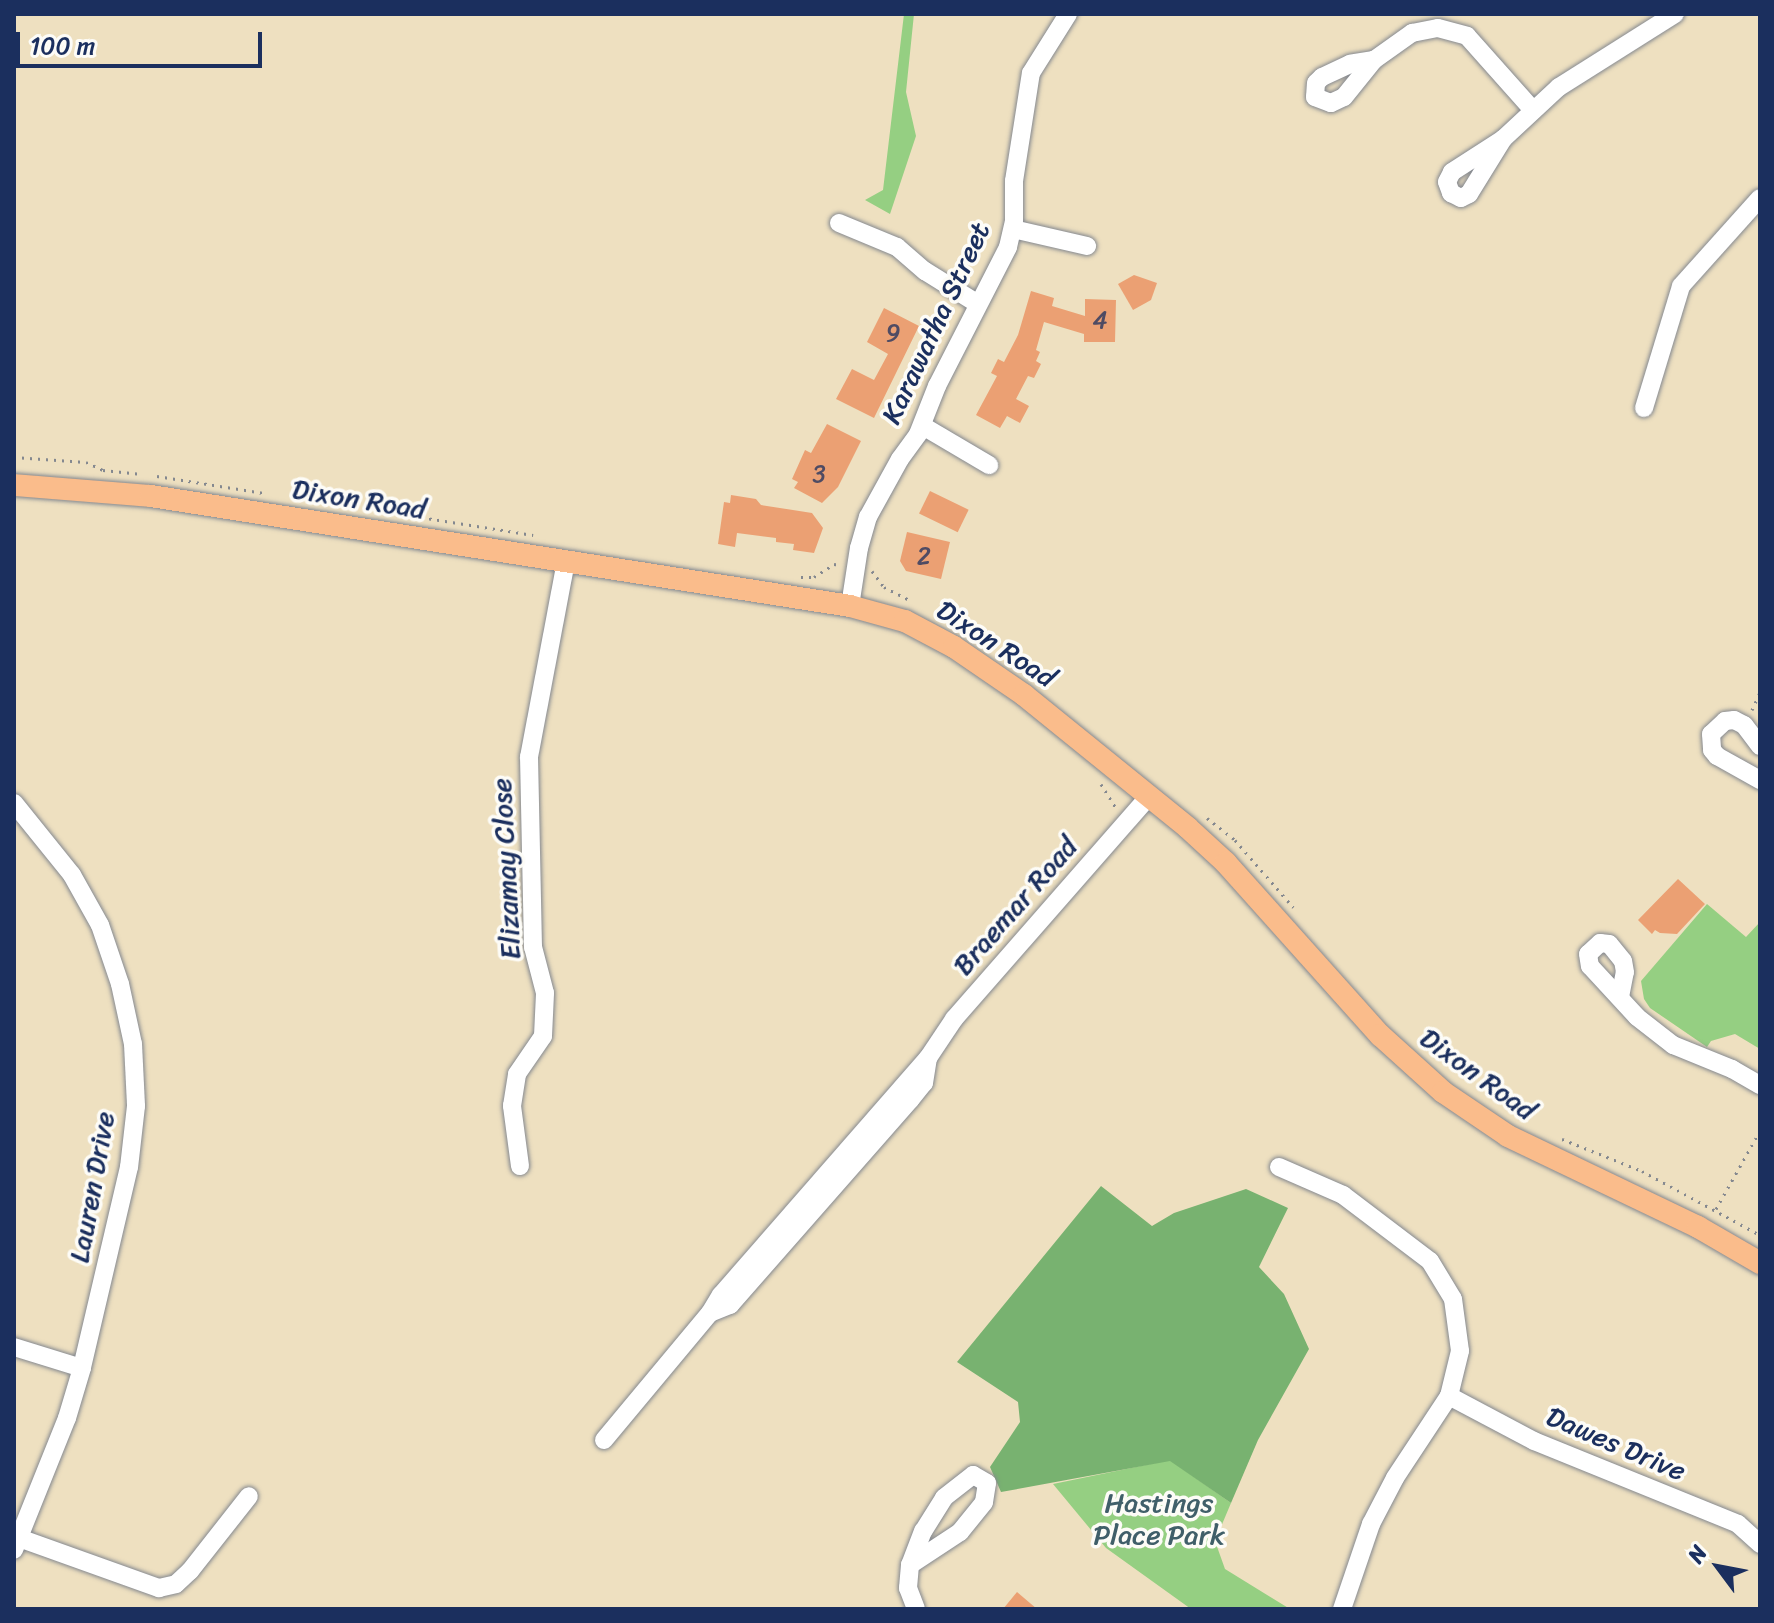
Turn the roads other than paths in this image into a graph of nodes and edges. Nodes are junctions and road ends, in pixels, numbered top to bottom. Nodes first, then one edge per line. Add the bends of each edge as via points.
1 (1068, 14) edge
2 (1675, 14) edge
3 (1374, 60) dead end
4 (1532, 109) junction
5 (1503, 139) dead end
6 (1760, 198) edge
7 (839, 223) dead end
8 (1013, 229) junction
9 (1087, 246) dead end
10 (978, 304) junction
11 (1644, 408) dead end
12 (923, 426) junction
13 (989, 465) dead end
14 (14, 485) edge
15 (566, 562) junction
16 (850, 606) junction
17 (1760, 746) edge
18 (1760, 780) edge
19 (1149, 796) junction
20 (14, 803) edge
21 (1620, 997) dead end
22 (1760, 1085) edge
23 (520, 1166) dead end
24 (1279, 1167) dead end
25 (1760, 1263) edge
26 (14, 1347) edge
27 (82, 1368) junction
28 (1449, 1396) junction
29 (604, 1440) dead end
30 (249, 1496) dead end
31 (16, 1544) edge
32 (1760, 1544) edge
33 (910, 1565) junction
34 (916, 1609) edge
35 (1342, 1609) edge

1 - 8 street, Karawatha Street via 1031,73 1014,181
2 - 4 street
3 - 4 street via 1412,33 1438,28 1467,36
4 - 5 street
6 - 11 street via 1681,286
7 - 10 street via 897,247
8 - 9 street
8 - 10 street, Karawatha Street
10 - 12 street, Karawatha Street
12 - 13 street
12 - 16 street, Karawatha Street via 868,517
14 - 15 main road, Dixon Road via 151,496
15 - 16 main road, Dixon Road
15 - 23 street, Elizamay Close via 529,757 533,947 545,993 543,1036 517,1074 512,1106
16 - 19 main road, Dixon Road via 905,621 954,647 1024,695
17 - 18 street via 1734,720 1711,734 1717,756
19 - 25 main road, Dixon Road via 1226,863 1380,1035 1443,1092 1519,1142 1698,1227
19 - 29 street, Braemar Road via 954,1019 928,1058 721,1295
20 - 27 street, Lauren Drive via 72,875 100,925 133,1044 136,1106 129,1167
21 - 22 street via 1673,1045
24 - 28 street via 1343,1195 1430,1261 1453,1299 1460,1351
26 - 27 street
27 - 31 street, Lauren Drive
28 - 32 street, Dawes Drive via 1548,1447 1738,1524
28 - 35 street via 1377,1513
30 - 31 street via 190,1571 176,1584 159,1588
33 - 33 street via 944,1498 973,1475 987,1483 984,1502 960,1532
33 - 34 street via 908,1588

